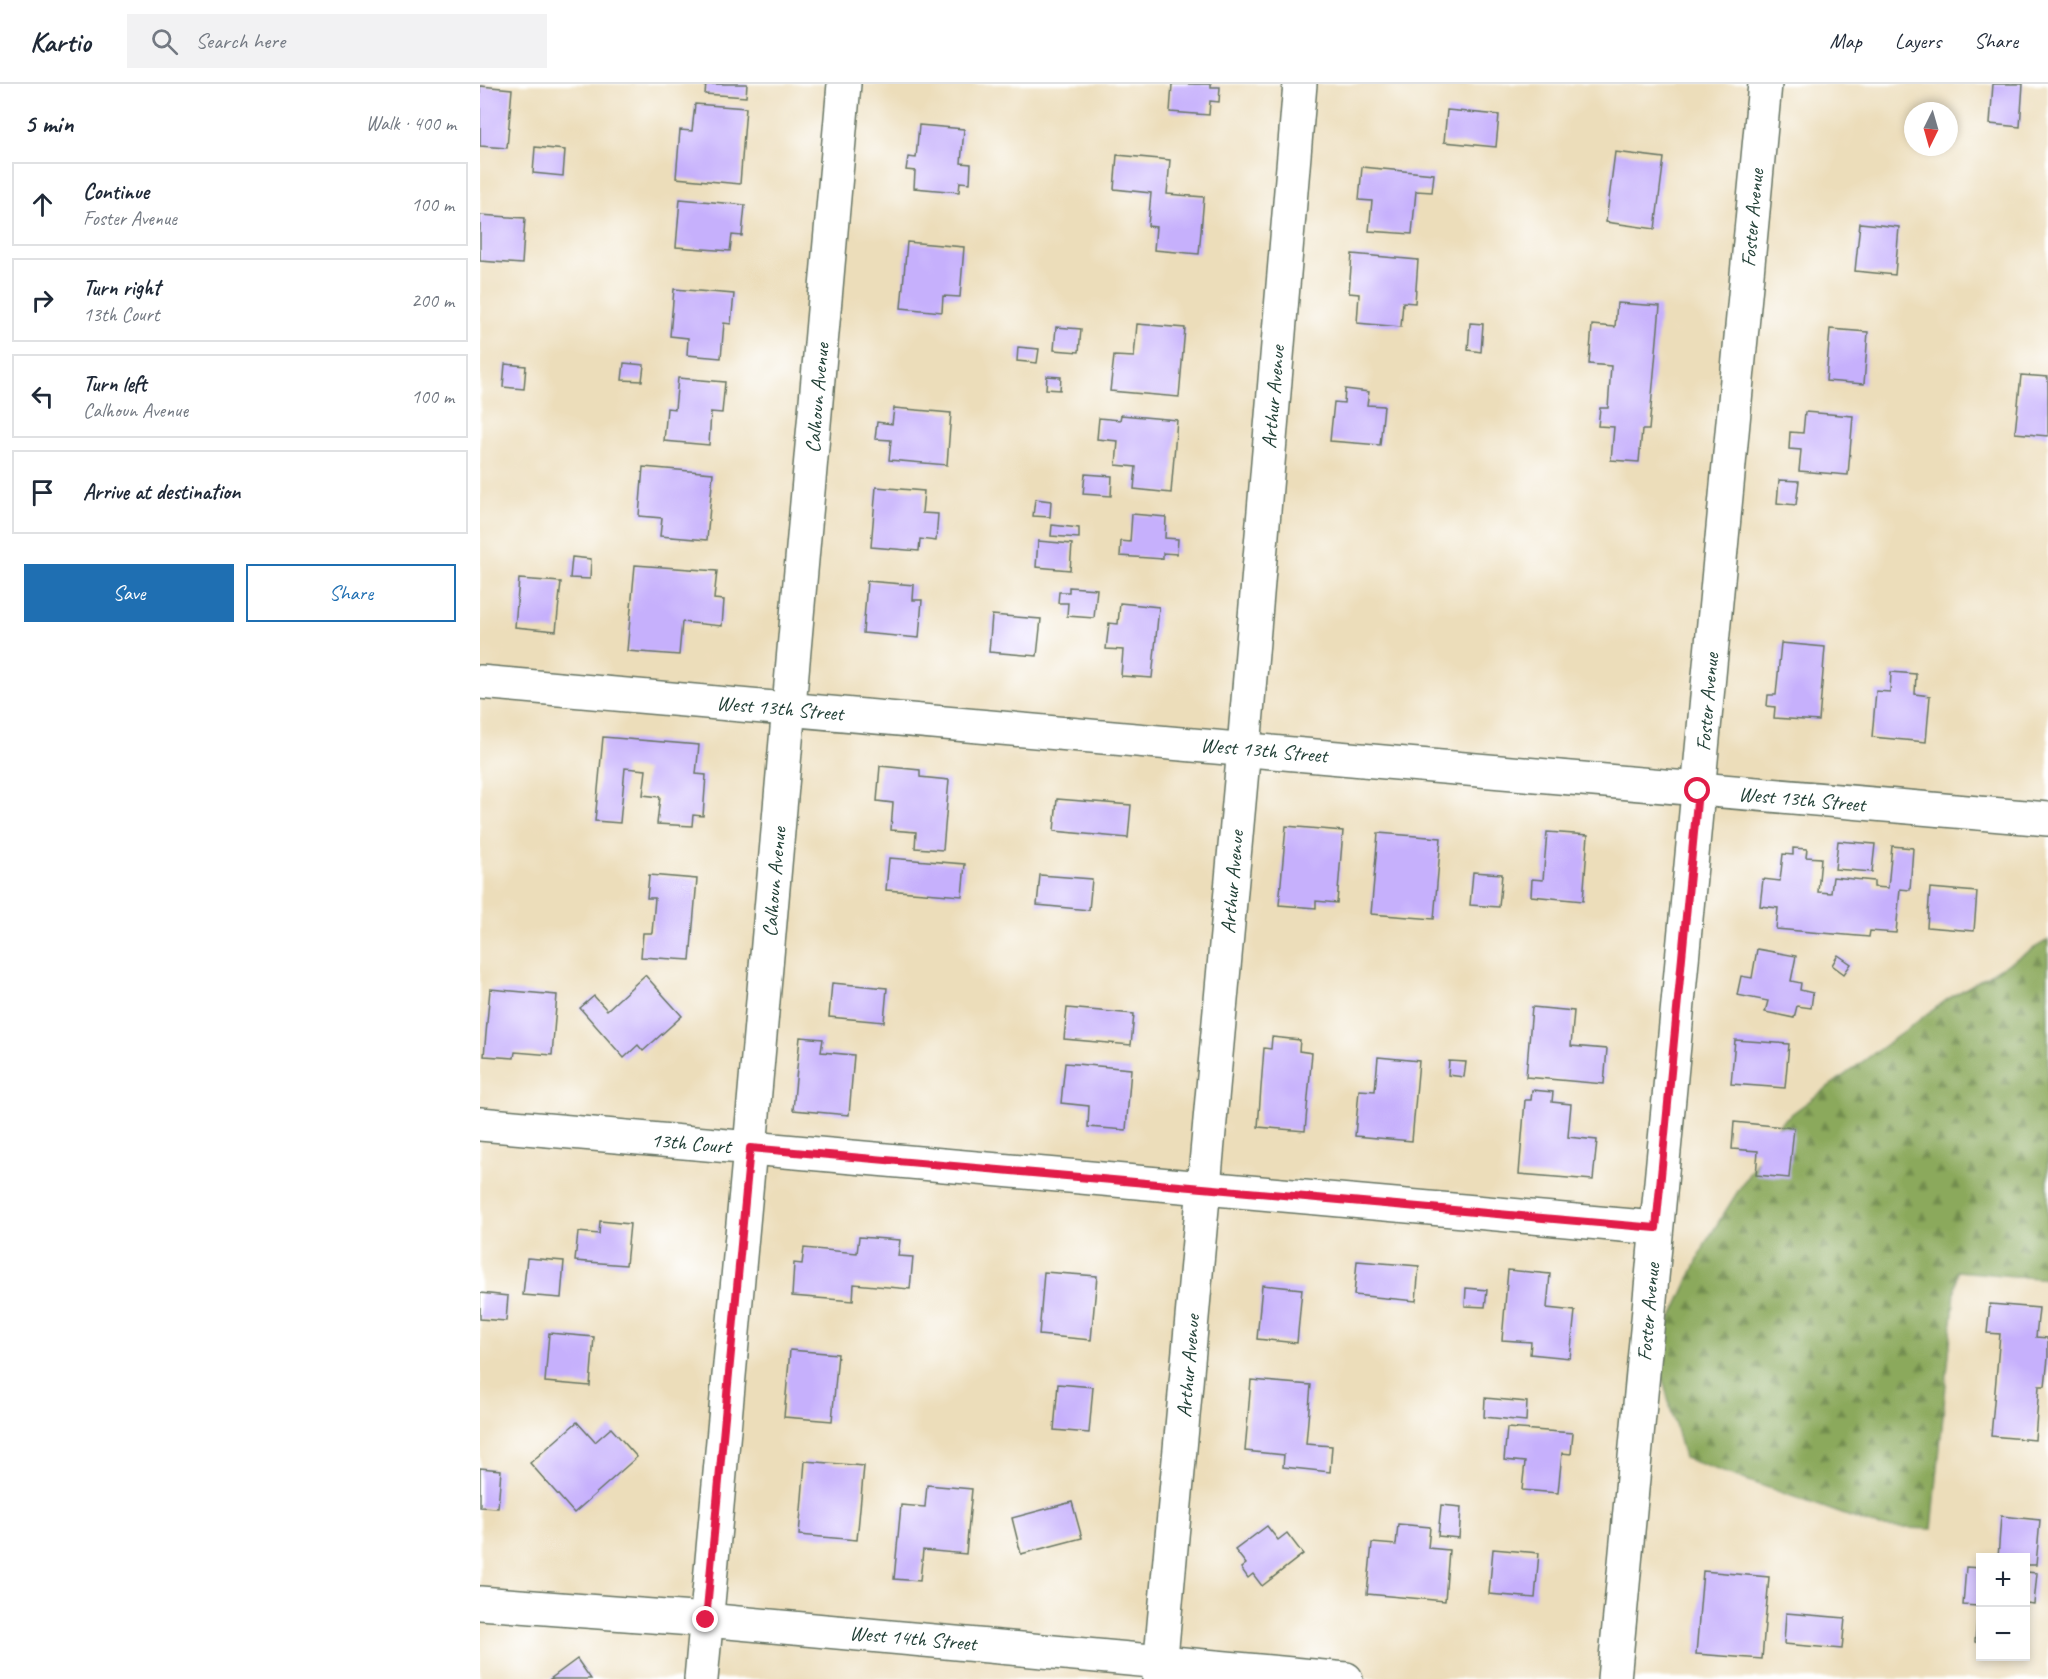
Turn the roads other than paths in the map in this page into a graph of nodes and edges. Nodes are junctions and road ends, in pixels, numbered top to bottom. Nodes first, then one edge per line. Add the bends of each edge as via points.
1 (844, 84) edge
2 (1300, 84) edge
3 (1765, 84) edge
4 (480, 682) edge
5 (790, 709) junction
6 (1244, 748) junction
7 (1698, 791) junction
8 (2048, 819) edge
9 (480, 1124) edge
10 (750, 1148) junction
11 (1205, 1189) junction
12 (1656, 1228) junction
13 (480, 1603) edge
14 (706, 1620) junction
15 (1160, 1670) edge
16 (700, 1679) edge
17 (1346, 1679) edge
18 (1614, 1679) edge

1 - 5 street, Calhoun Avenue
2 - 6 street, Arthur Avenue
3 - 7 street, Foster Avenue
4 - 5 street, West 13th Street
5 - 6 street, West 13th Street
5 - 10 street, Calhoun Avenue
6 - 7 street, West 13th Street
6 - 11 street, Arthur Avenue
7 - 8 street, West 13th Street
7 - 12 street, Foster Avenue
9 - 10 street, 13th Court
10 - 11 street, 13th Court
10 - 14 street, Calhoun Avenue
11 - 12 street, 13th Court
11 - 15 street, Arthur Avenue
12 - 18 street, Foster Avenue
13 - 14 street, West 14th Street
14 - 15 street, West 14th Street
14 - 16 street, Calhoun Avenue
15 - 17 street, West 14th Street

